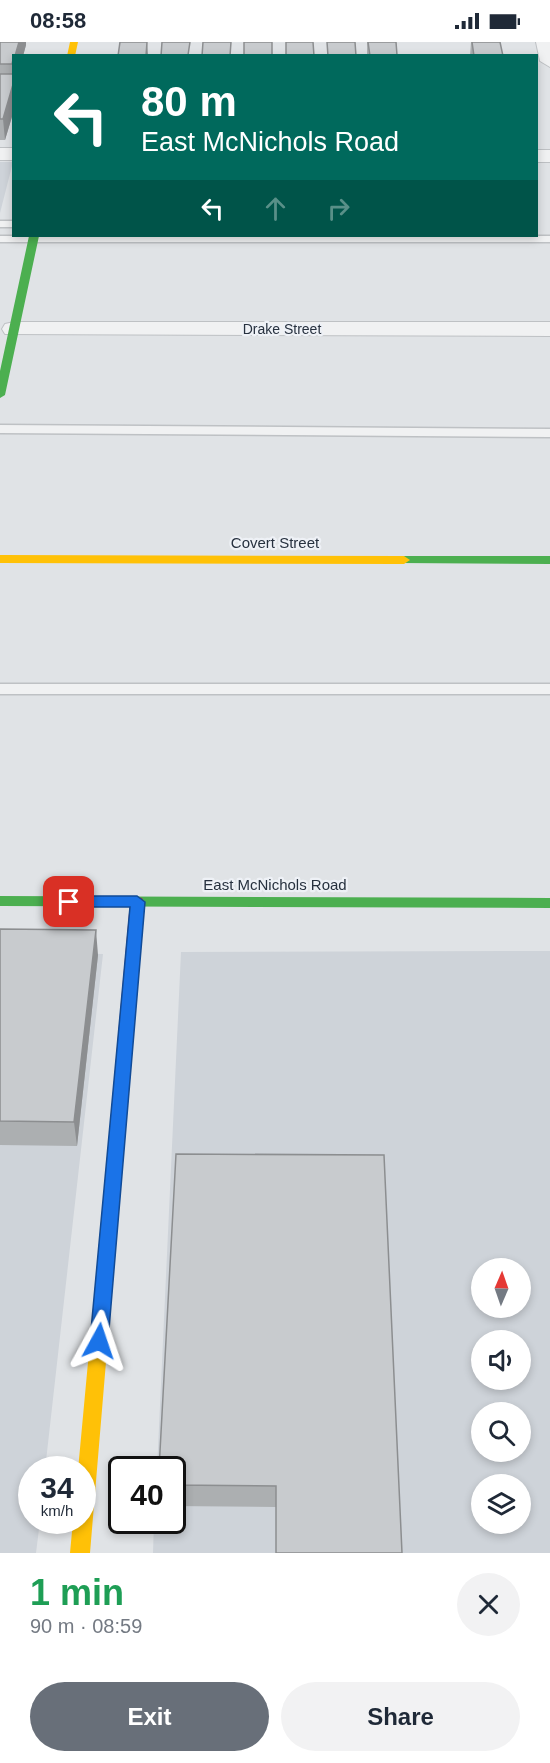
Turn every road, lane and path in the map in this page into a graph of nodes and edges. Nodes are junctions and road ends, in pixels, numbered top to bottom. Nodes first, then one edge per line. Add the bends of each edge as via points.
1 (545, 42) edge
2 (550, 61) edge
3 (33, 237) edge
4 (0, 239) edge
5 (550, 239) edge
6 (14, 329) junction
7 (550, 329) edge
8 (0, 395) edge
9 (0, 429) edge
10 (550, 433) edge
11 (0, 559) edge
12 (550, 560) edge
13 (0, 689) edge
14 (550, 689) edge
15 (0, 901) edge
16 (137, 902) junction
17 (550, 903) edge
18 (80, 1553) edge

1 - 2 street
3 - 4 lane
3 - 5 lane
3 - 6 street
6 - 7 street, Drake Street
6 - 8 street
9 - 10 lane
11 - 12 street, Covert Street
13 - 14 lane
15 - 16 street, East McNichols Road
16 - 17 street, East McNichols Road
16 - 18 street

